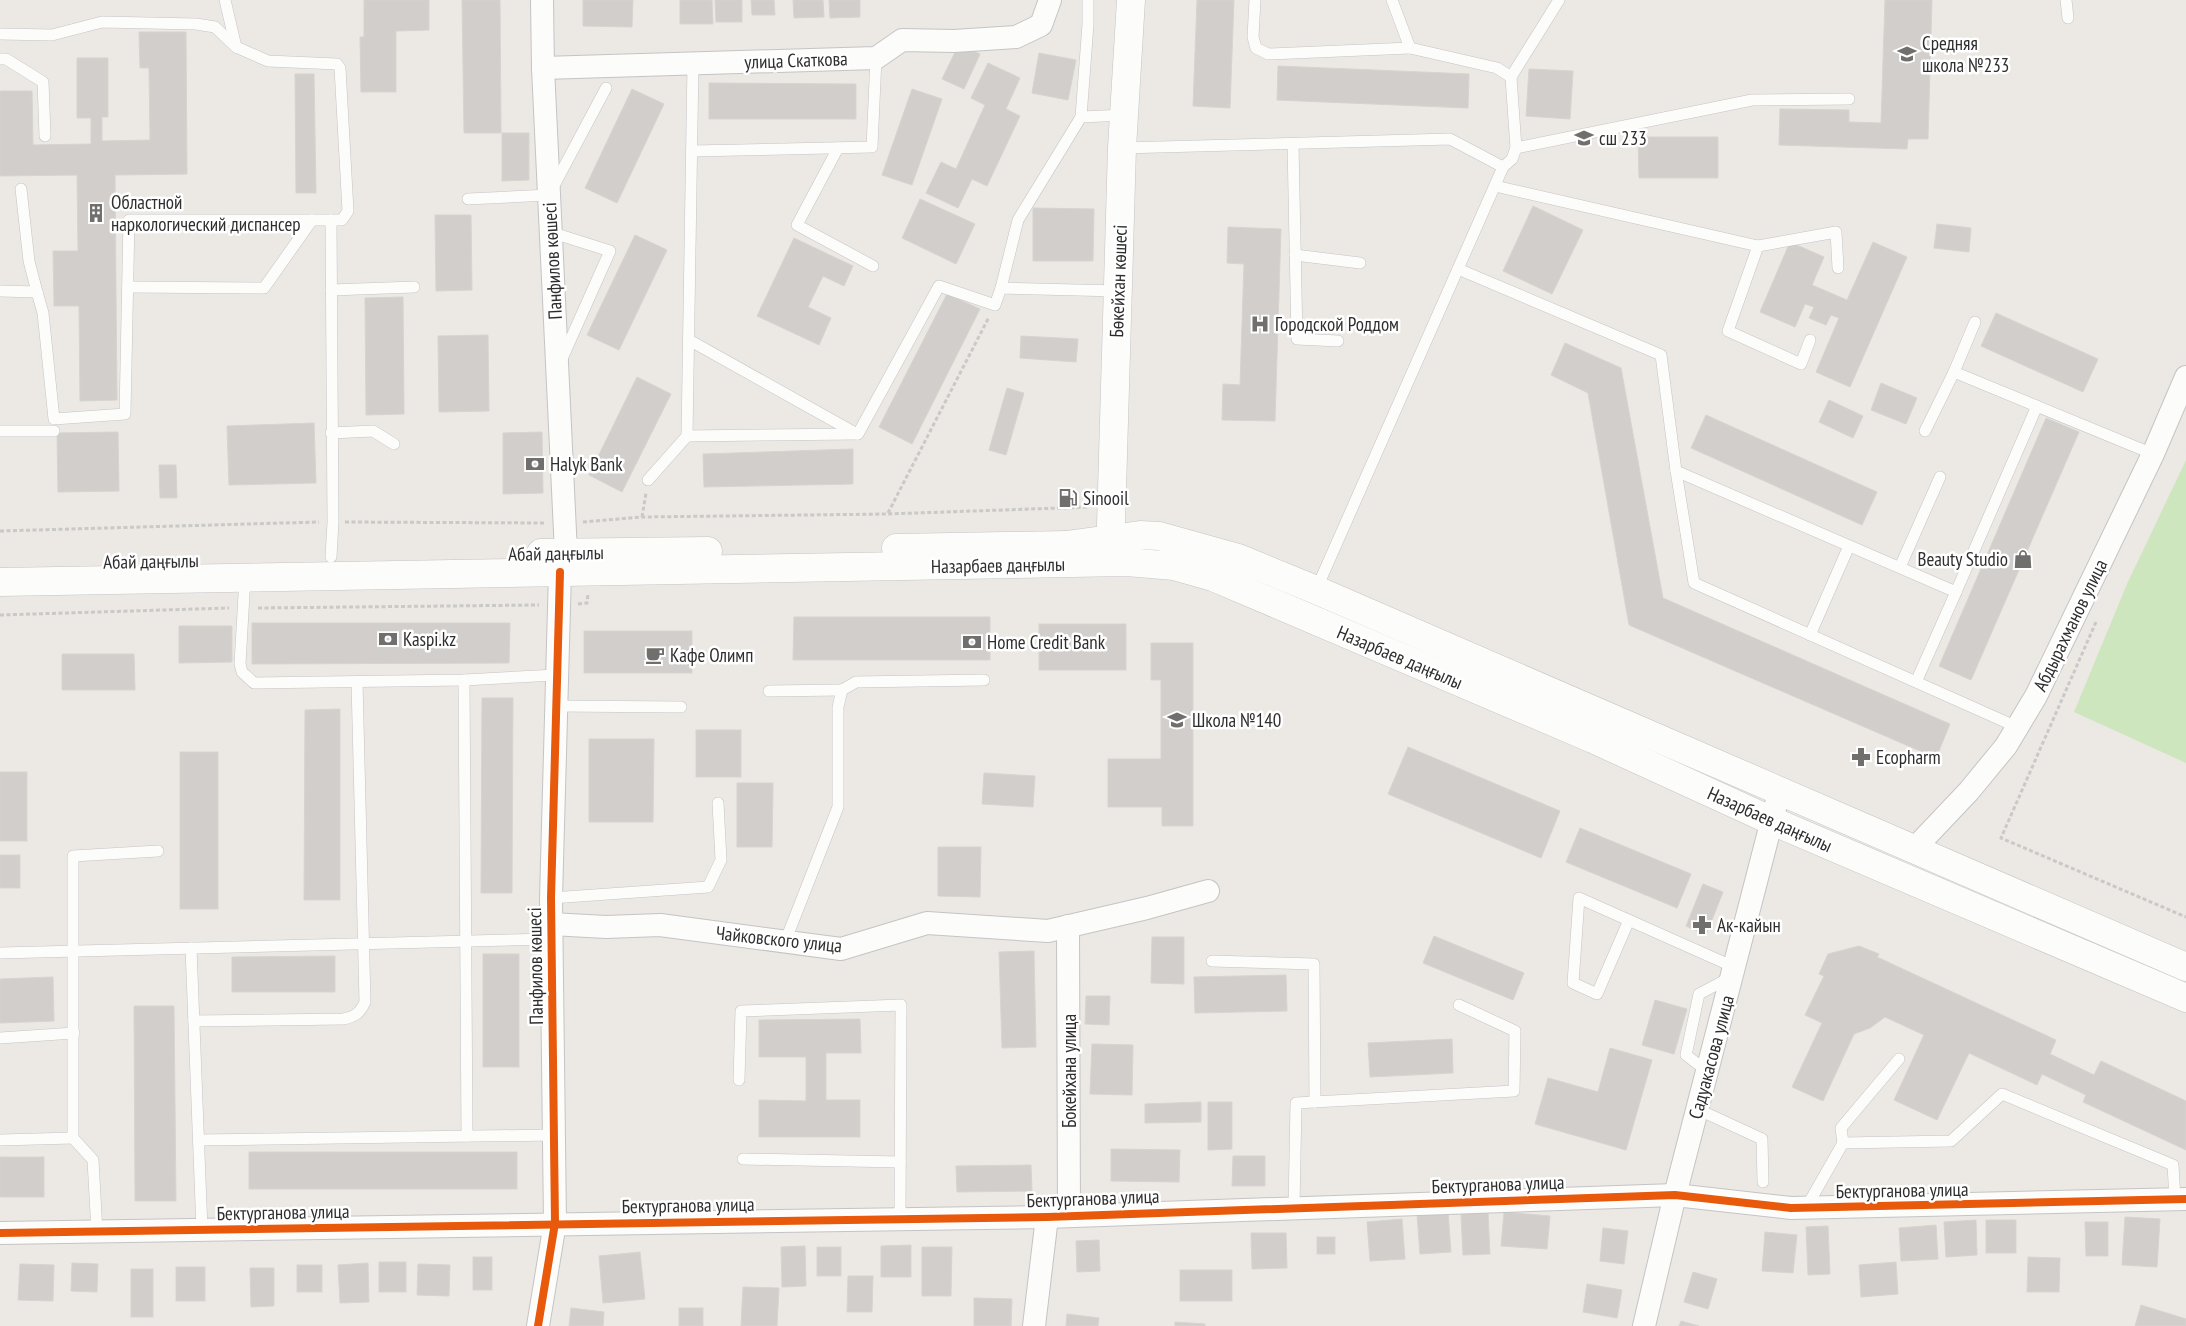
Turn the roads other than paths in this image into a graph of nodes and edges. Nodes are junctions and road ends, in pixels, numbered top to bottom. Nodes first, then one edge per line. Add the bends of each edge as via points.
1 (225, 0) edge
2 (542, 0) edge
3 (1050, 0) edge
4 (1088, 0) edge
5 (1131, 0) edge
6 (1255, 0) edge
7 (1392, 0) edge
8 (1559, 0) edge
9 (2066, 0) edge
10 (2068, 18) dead end
11 (0, 34) edge
12 (236, 48) junction
13 (1410, 48) junction
14 (876, 58) junction
15 (0, 59) edge
16 (693, 63) junction
17 (542, 68) junction
18 (1511, 77) junction
19 (606, 88) dead end
20 (1849, 99) dead end
21 (1124, 115) junction
22 (1081, 118) junction
23 (45, 136) dead end
24 (1293, 144) junction
25 (838, 148) junction
26 (1122, 148) junction
27 (1516, 148) junction
28 (692, 151) junction
29 (1503, 167) junction
30 (1495, 186) junction
31 (20, 189) dead end
32 (548, 195) junction
33 (468, 199) dead end
34 (312, 220) junction
35 (331, 220) junction
36 (550, 232) junction
37 (1758, 246) junction
38 (1295, 255) junction
39 (1360, 263) dead end
40 (872, 266) dead end
41 (1838, 268) dead end
42 (1458, 269) junction
43 (128, 287) junction
44 (414, 287) dead end
45 (1001, 288) junction
46 (331, 290) junction
47 (0, 291) edge
48 (1118, 291) junction
49 (37, 292) junction
50 (1974, 322) dead end
51 (689, 340) junction
52 (1810, 340) dead end
53 (1338, 341) dead end
54 (557, 371) junction
55 (1954, 372) junction
56 (2186, 377) edge
57 (2037, 406) junction
58 (0, 431) edge
59 (54, 431) dead end
60 (1925, 431) dead end
61 (331, 432) junction
62 (858, 434) junction
63 (687, 436) junction
64 (394, 444) dead end
65 (2153, 454) junction
66 (1676, 471) junction
67 (1940, 477) dead end
68 (648, 480) road end
69 (1850, 546) junction
70 (1110, 551) junction
71 (331, 557) junction
72 (563, 562) junction
73 (0, 563) edge
74 (1900, 567) junction
75 (245, 577) junction
76 (0, 582) edge
77 (1316, 590) junction
78 (1956, 592) junction
79 (1810, 634) junction
80 (556, 675) junction
81 (464, 680) junction
82 (984, 680) dead end
83 (357, 682) junction
84 (1916, 682) junction
85 (842, 690) junction
86 (769, 691) dead end
87 (556, 706) junction
88 (681, 707) dead end
89 (2017, 727) junction
90 (1780, 789) junction
91 (718, 802) dead end
92 (1770, 820) junction
93 (1915, 848) junction
94 (158, 851) dead end
95 (1208, 891) dead end
96 (551, 898) junction
97 (1629, 920) junction
98 (1068, 926) junction
99 (551, 932) junction
100 (467, 941) junction
101 (785, 942) junction
102 (364, 944) junction
103 (191, 948) junction
104 (74, 951) junction
105 (0, 953) edge
106 (1212, 961) dead end
107 (2186, 966) edge
108 (1733, 972) junction
109 (2186, 998) edge
110 (1459, 1005) dead end
111 (194, 1021) junction
112 (74, 1033) junction
113 (0, 1038) edge
114 (1899, 1059) dead end
115 (739, 1080) dead end
116 (1315, 1102) junction
117 (1697, 1109) junction
118 (554, 1135) junction
119 (468, 1136) junction
120 (73, 1138) junction
121 (0, 1140) edge
122 (199, 1140) junction
123 (1843, 1143) junction
124 (744, 1159) dead end
125 (900, 1162) junction
126 (1763, 1182) dead end
127 (1675, 1195) junction
128 (2181, 1199) edge
129 (1294, 1208) junction
130 (1806, 1208) junction
131 (1058, 1216) junction
132 (900, 1218) junction
133 (555, 1224) junction
134 (202, 1230) junction
135 (97, 1232) junction
136 (0, 1233) edge
137 (538, 1326) edge
138 (1034, 1326) edge
139 (1644, 1326) edge

1 - 12 lane
2 - 17 street, Панфилов көшесі
3 - 14 street via 1041,25 1016,37 902,40
4 - 22 lane
5 - 21 main road, Бөкейхан көшесі
6 - 13 lane via 1254,43 1256,48 1268,54
7 - 13 lane
8 - 18 lane
9 - 10 lane
11 - 12 lane via 52,35 102,22 196,24 215,27
12 - 35 lane via 268,61 337,64 340,68 348,211 342,220
13 - 18 lane via 1497,68
14 - 16 street, улица Скаткова
14 - 25 lane via 872,147
15 - 23 lane via 6,59 43,82
16 - 17 street, улица Скаткова
16 - 28 lane
17 - 32 street, Панфилов көшесі
18 - 27 lane
19 - 32 lane
20 - 27 lane via 1752,100
21 - 22 lane
21 - 26 main road, Бөкейхан көшесі
22 - 45 lane via 1018,220
24 - 26 lane
24 - 29 lane via 1450,139
24 - 38 lane
25 - 28 lane
25 - 40 lane via 797,225
26 - 48 main road, Бөкейхан көшесі
27 - 29 lane via 1512,159
28 - 51 lane
29 - 30 lane
30 - 37 lane
30 - 42 lane
31 - 49 lane via 29,261
32 - 33 lane
32 - 36 street, Панфилов көшесі
34 - 35 lane
34 - 43 lane via 264,288
34 - 43 lane via 129,220
35 - 46 lane
36 - 54 street, Панфилов көшесі
36 - 54 lane via 610,251
37 - 41 lane via 1836,232
37 - 52 lane via 1728,331 1801,364
38 - 39 lane
38 - 53 lane via 1297,339
42 - 66 lane via 1660,355
42 - 77 lane
43 - 49 lane via 125,414 54,419 43,313
44 - 46 lane
45 - 48 lane
45 - 62 lane via 995,305 939,286
46 - 61 lane
47 - 49 lane
48 - 70 main road, Бөкейхан көшесі
50 - 55 lane
51 - 62 lane
51 - 63 lane
54 - 72 street, Панфилов көшесі
55 - 57 lane
55 - 60 lane
56 - 65 street, Абдырахманов улица
57 - 65 lane
57 - 78 lane
58 - 59 lane
61 - 64 lane via 373,432
61 - 71 lane
62 - 63 lane
63 - 68 lane
65 - 89 street, Абдырахманов улица via 2036,696
66 - 69 lane
66 - 79 lane via 1694,583
67 - 74 lane
69 - 74 lane
69 - 79 lane
70 - 72 main road, Абай даңғылы via 1066,545
70 - 72 main road, Назарбаев даңғылы via 591,572
70 - 77 main road, Назарбаев даңғылы via 1140,535 1169,537 1238,558
70 - 92 main road, Назарбаев даңғылы via 1213,577 1593,740
71 - 72 main road, Абай даңғылы
71 - 73 main road, Абай даңғылы
72 - 75 main road, Абай даңғылы
72 - 80 street, Панфилов көшесі
74 - 78 lane
75 - 76 main road, Абай даңғылы
75 - 83 lane via 242,672 254,683
77 - 90 main road, Назарбаев даңғылы
78 - 84 lane
79 - 84 lane
80 - 81 lane
80 - 87 street, Панфилов көшесі
81 - 83 lane
81 - 100 lane
82 - 85 lane via 856,682
83 - 102 lane
84 - 89 lane
85 - 86 lane
85 - 101 lane via 838,707 838,807
87 - 88 lane
87 - 96 street, Панфилов көшесі
89 - 93 street, Абдырахманов улица via 2006,746 1969,791
90 - 92 street, Садуакасова улица
90 - 93 main road, Назарбаев даңғылы
91 - 96 lane via 721,860 708,887
92 - 108 street, Садуакасова улица
92 - 109 main road, Назарбаев даңғылы
93 - 107 main road, Назарбаев даңғылы
94 - 104 lane via 73,856
95 - 98 street, Чайковского улица
96 - 99 street, Панфилов көшесі
97 - 97 lane via 1579,898 1573,983 1597,994
97 - 108 lane
98 - 101 street, Чайковского улица via 1048,931 927,923 841,950
98 - 131 street, Бокейхана улица
99 - 100 lane
99 - 101 street, Чайковского улица via 660,925
99 - 118 street, Панфилов көшесі
100 - 102 lane
100 - 119 lane
102 - 103 lane
102 - 111 lane via 365,1002 353,1018
103 - 104 lane
103 - 111 lane
104 - 105 lane
104 - 112 lane
106 - 116 lane via 1314,964
108 - 117 street, Садуакасова улица
110 - 116 lane via 1515,1031 1514,1091
111 - 122 lane
112 - 113 lane
112 - 120 lane
114 - 123 lane via 1841,1128
115 - 125 lane via 741,1011 901,1005
116 - 129 lane via 1296,1103
117 - 126 lane via 1762,1139
117 - 127 street, Садуакасова улица
118 - 119 lane
118 - 133 street, Панфилов көшесі
119 - 122 lane
120 - 121 lane
120 - 135 lane via 93,1160
122 - 134 lane
123 - 128 lane via 1951,1141 2002,1094 2173,1166
123 - 130 lane
124 - 125 lane
125 - 132 lane
127 - 129 street, Бектурганова улица
127 - 130 street, Бектурганова улица
127 - 139 street, Садуакасова улица
128 - 130 street, Бектурганова улица
129 - 131 street, Бектурганова улица
131 - 132 street, Бектурганова улица
131 - 138 street
132 - 133 street, Бектурганова улица
133 - 134 street, Бектурганова улица
133 - 137 street, Панфилов көшесі
134 - 135 street, Бектурганова улица
135 - 136 street, Бектурганова улица

